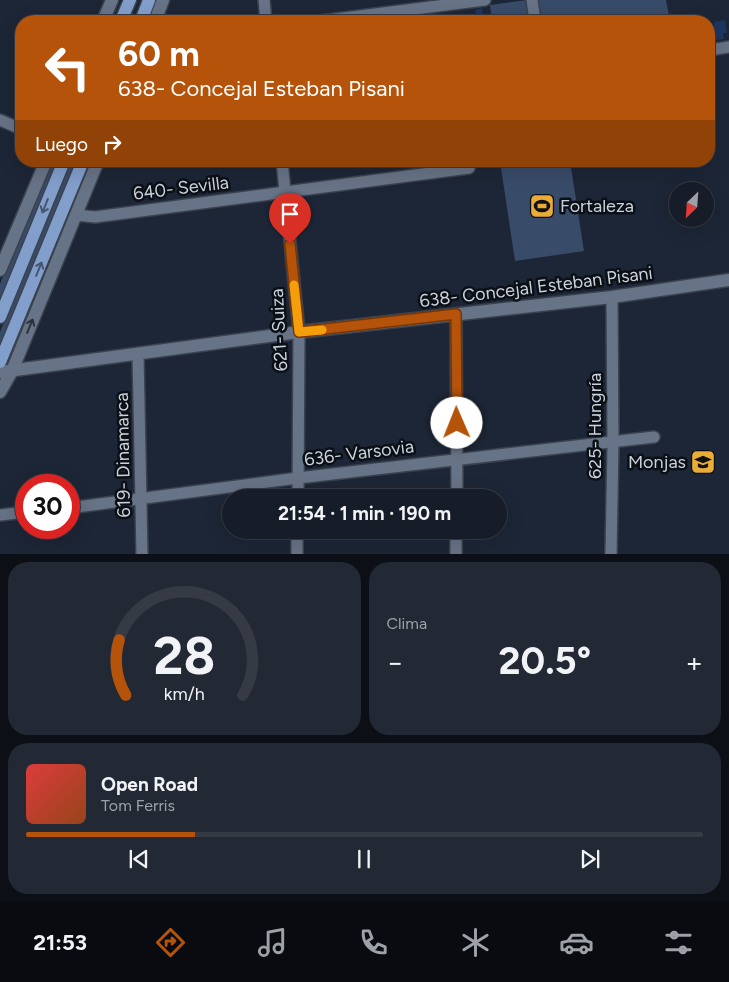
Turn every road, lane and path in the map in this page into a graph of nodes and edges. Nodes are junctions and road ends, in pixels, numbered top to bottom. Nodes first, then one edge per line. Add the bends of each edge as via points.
1 (112, 0) edge
2 (130, 0) edge
3 (149, 0) edge
4 (264, 0) edge
5 (484, 0) edge
6 (532, 0) edge
7 (160, 1) edge
8 (106, 15) edge
9 (124, 15) edge
10 (143, 15) edge
11 (156, 15) edge
12 (265, 15) edge
13 (367, 15) edge
14 (534, 15) edge
15 (729, 47) edge
16 (715, 49) edge
17 (0, 120) edge
18 (15, 126) edge
19 (43, 167) edge
20 (62, 167) edge
21 (81, 167) edge
22 (96, 167) edge
23 (283, 167) edge
24 (469, 168) dead end
25 (285, 192) junction
26 (76, 216) junction
27 (0, 270) edge
28 (729, 280) edge
29 (612, 297) junction
30 (456, 314) junction
31 (0, 317) edge
32 (299, 332) junction
33 (138, 354) junction
34 (0, 362) edge
35 (6, 372) edge
36 (0, 392) edge
37 (654, 437) dead end
38 (613, 443) junction
39 (458, 459) junction
40 (298, 478) junction
41 (298, 489) edge
42 (457, 489) edge
43 (142, 500) junction
44 (80, 507) edge
45 (15, 513) edge
46 (0, 515) edge
47 (297, 539) edge
48 (456, 539) edge
49 (142, 554) edge
50 (296, 554) edge
51 (456, 554) edge
52 (611, 554) edge

1 - 8 street
2 - 9 main road
3 - 10 main road
4 - 12 street
5 - 13 street
6 - 14 street
7 - 11 street
15 - 16 street
17 - 18 street
19 - 27 street
20 -> 31 main road
34 -> 21 main road
22 - 26 street
23 - 25 street, 621- Suiza
24 - 25 street, 640- Sevilla
25 - 26 street, 640- Sevilla via 96,217
25 - 32 street, 621- Suiza
35 -> 26 street
28 - 29 street, 638- Concejal Esteban Pisani
29 - 30 street, 638- Concejal Esteban Pisani
29 - 38 street, 625- Hungría
30 - 32 street, 638- Concejal Esteban Pisani
30 - 39 street
32 - 33 street, 638- Concejal Esteban Pisani
32 - 40 street, 621- Suiza
33 - 35 street, 638- Concejal Esteban Pisani
33 - 43 street, 619- Dinamarca
35 - 36 street
37 - 38 street, 636- Varsovia
38 - 39 street, 636- Varsovia
38 - 52 street, 625- Hungría
39 - 40 street, 636- Varsovia
39 - 42 street
40 - 41 street, 621- Suiza
40 - 43 street, 636- Varsovia
43 - 44 street, 636- Varsovia
43 - 49 street, 619- Dinamarca
45 - 46 street
47 - 50 street
48 - 51 street

